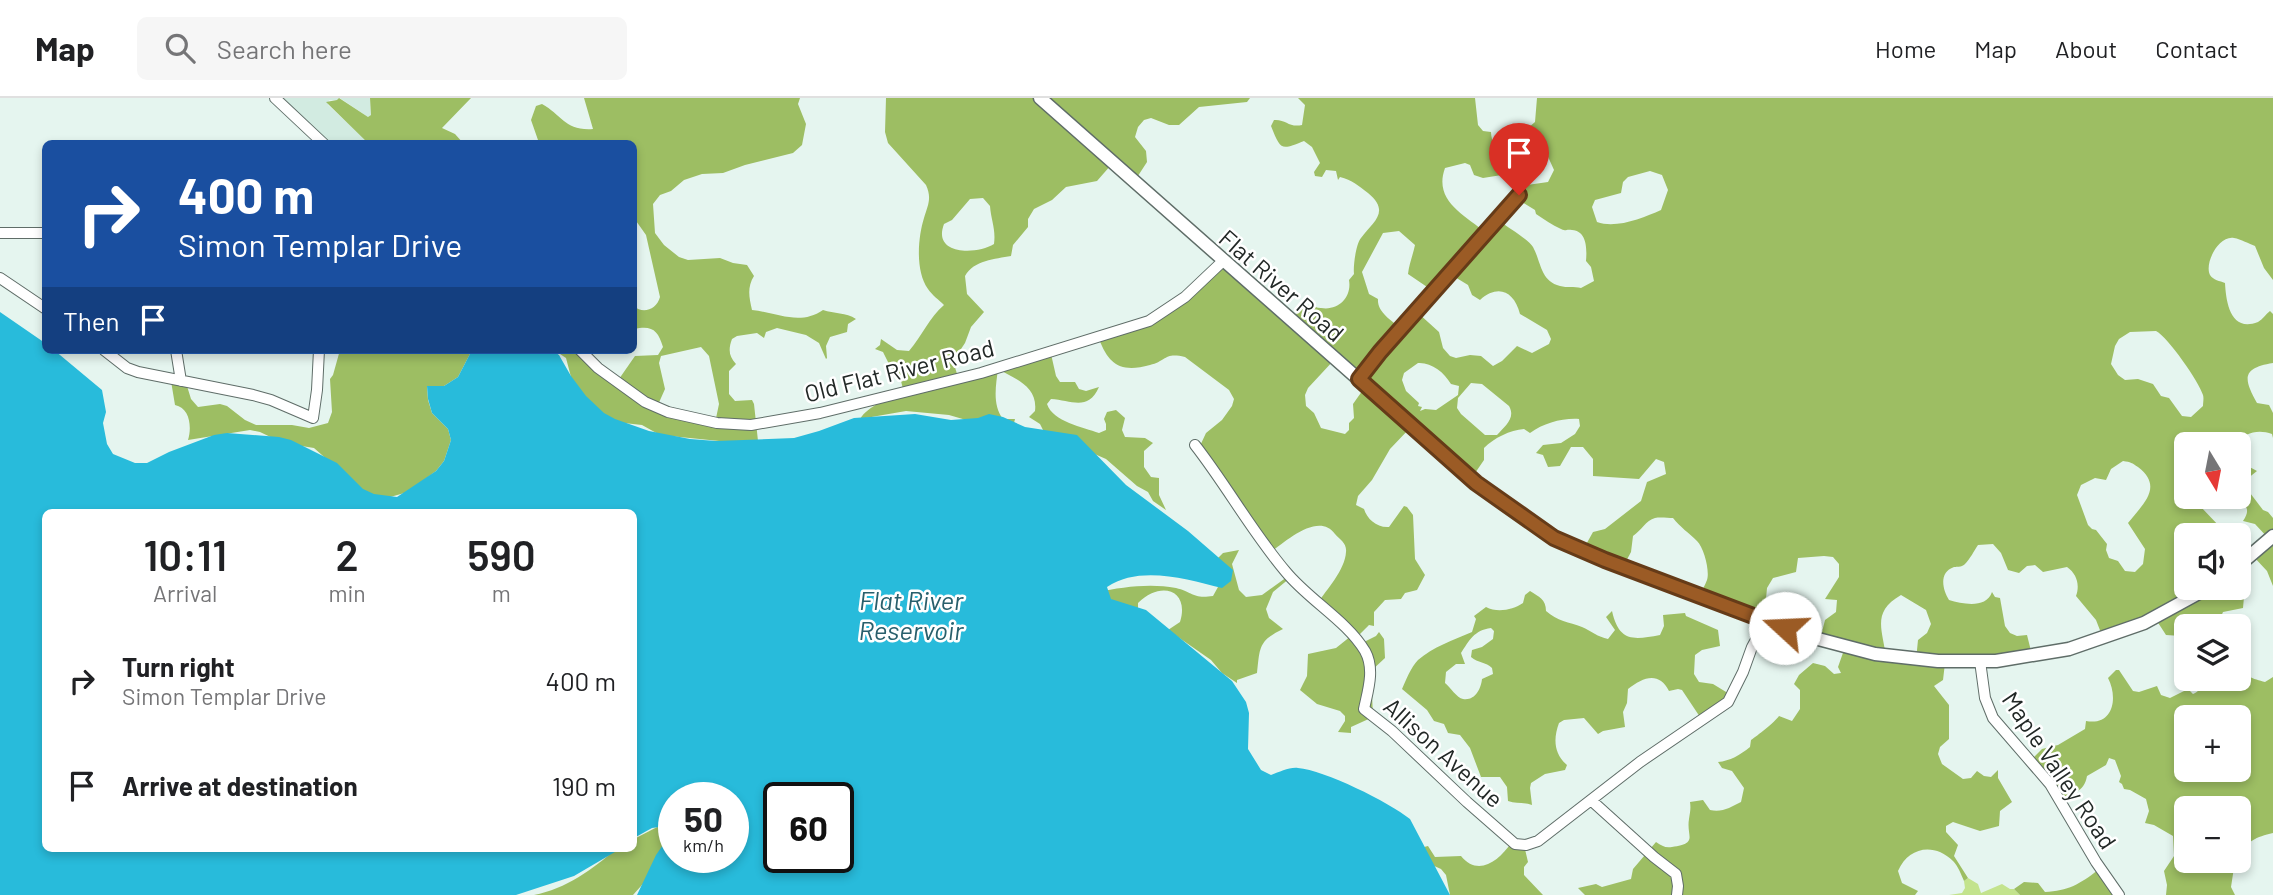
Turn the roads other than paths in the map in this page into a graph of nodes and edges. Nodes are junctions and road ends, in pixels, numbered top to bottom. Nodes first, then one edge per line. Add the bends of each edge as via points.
1 (275, 98) edge
2 (1040, 98) edge
3 (320, 140) edge
4 (1519, 195) dead end
5 (0, 233) edge
6 (42, 233) edge
7 (1223, 261) junction
8 (0, 278) edge
9 (42, 306) edge
10 (109, 354) edge
11 (177, 354) edge
12 (319, 354) edge
13 (585, 354) edge
14 (1359, 379) junction
15 (181, 381) junction
16 (1195, 445) dead end
17 (2273, 536) edge
18 (2251, 555) edge
19 (2186, 600) edge
20 (1766, 621) junction
21 (1980, 661) junction
22 (1592, 801) junction
23 (1677, 895) edge
24 (2119, 895) edge

1 - 3 street
2 - 7 main road, Flat River Road
4 - 14 street
5 - 6 street
7 - 13 street, Old Flat River Road via 1185,297 1149,321 981,373 770,422 733,425 668,412 626,389
7 - 14 main road, Flat River Road
8 - 9 street
10 - 15 street via 127,368
11 - 15 street
12 - 15 street via 313,418 254,394
14 - 20 main road, Flat River Road via 1476,483 1554,538
16 - 22 street, Allison Avenue via 1287,573 1343,624 1364,650 1370,663 1364,709 1467,802 1515,844 1527,845
17 - 18 main road
19 - 21 main road, Flat River Road via 2094,642 2020,658
20 - 21 main road, Flat River Road via 1875,654
20 - 22 street via 1728,702
21 - 24 street, Maple Valley Road via 1993,718 2050,784
22 - 23 street via 1676,874

